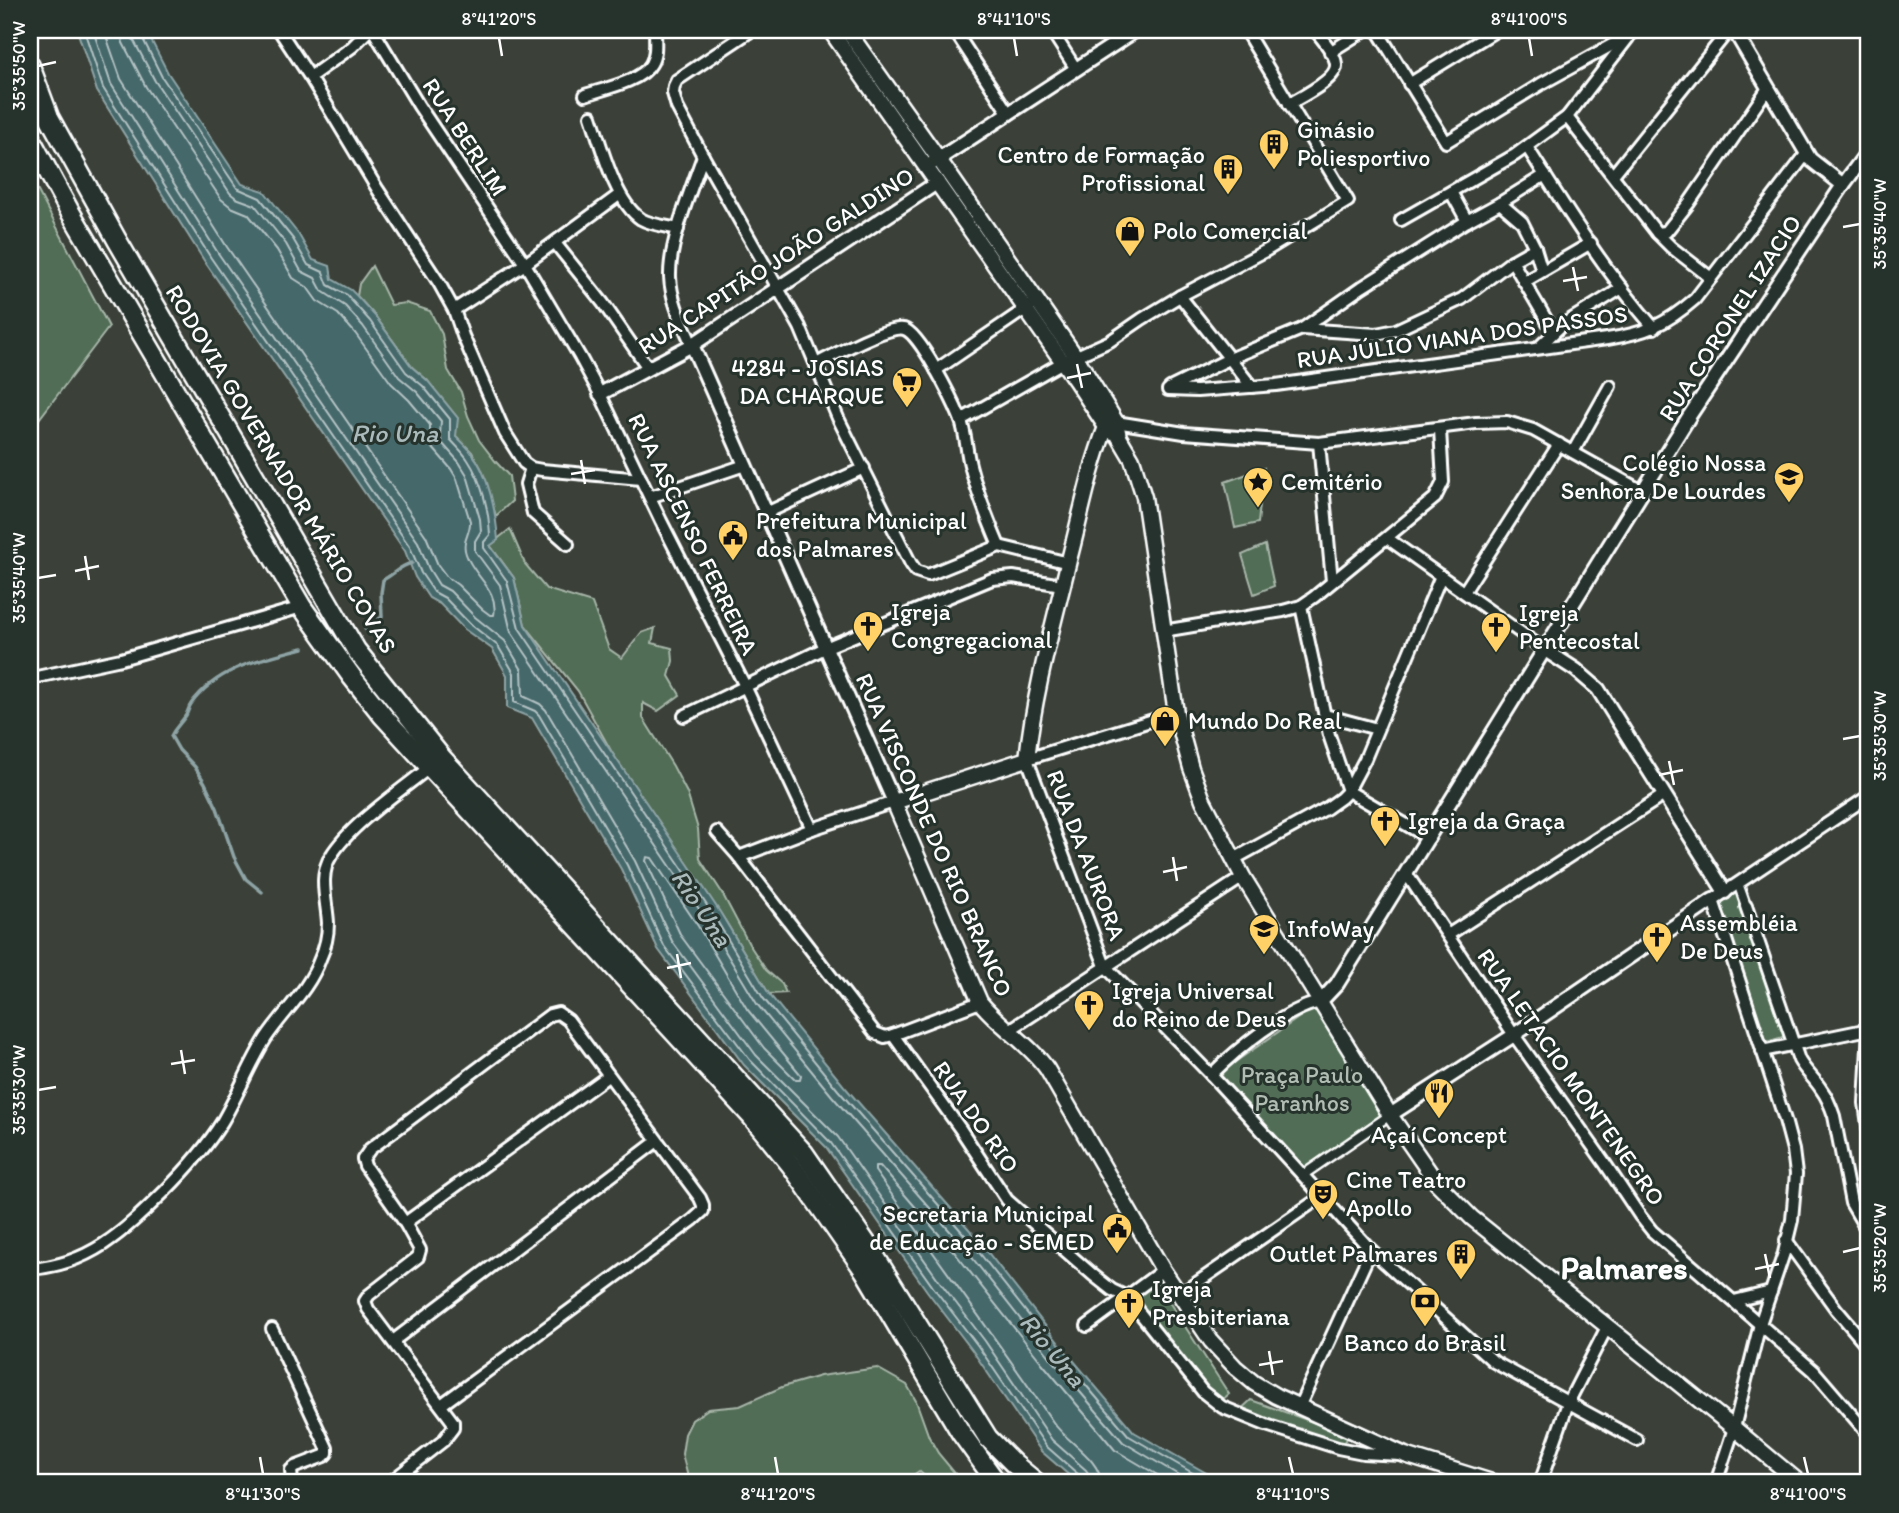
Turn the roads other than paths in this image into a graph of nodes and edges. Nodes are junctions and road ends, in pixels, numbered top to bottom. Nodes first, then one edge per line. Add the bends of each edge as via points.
1 (278, 30) edge
2 (371, 30) edge
3 (655, 30) edge
4 (752, 30) edge
5 (830, 30) edge
6 (847, 30) edge
7 (954, 30) edge
8 (1051, 30) edge
9 (1136, 30) edge
10 (1245, 30) edge
11 (1315, 30) edge
12 (1365, 30) edge
13 (1377, 30) edge
14 (1497, 30) edge
15 (1729, 30) edge
16 (1734, 30) edge
17 (1633, 33) edge
18 (1330, 52) junction
19 (30, 66) edge
20 (1076, 69) junction
21 (310, 77) junction
22 (1409, 83) junction
23 (1768, 88) junction
24 (585, 95) dead end
25 (1289, 104) junction
26 (1009, 114) junction
27 (591, 116) dead end
28 (1567, 117) junction
29 (30, 138) edge
30 (1527, 147) junction
31 (1869, 150) edge
32 (1807, 153) junction
33 (703, 156) junction
34 (933, 162) junction
35 (1545, 175) junction
36 (1613, 175) junction
37 (938, 182) junction
38 (1843, 185) junction
39 (1451, 192) junction
40 (619, 195) junction
41 (1500, 203) junction
42 (1401, 220) dead end
43 (1467, 220) junction
44 (678, 229) junction
45 (979, 230) junction
46 (1657, 233) junction
47 (555, 243) junction
48 (1591, 243) junction
49 (1535, 248) junction
50 (1512, 261) junction
51 (525, 264) junction
52 (1542, 271) junction
53 (1711, 278) junction
54 (1524, 282) junction
55 (780, 288) junction
56 (1622, 288) junction
57 (1180, 296) junction
58 (1031, 305) junction
59 (454, 310) junction
60 (1654, 328) junction
61 (1302, 329) junction
62 (1553, 331) junction
63 (692, 345) junction
64 (1538, 348) junction
65 (1229, 359) junction
66 (1069, 360) junction
67 (816, 364) junction
68 (649, 368) junction
69 (936, 370) junction
70 (1610, 386) dead end
71 (1252, 387) junction
72 (600, 394) junction
73 (961, 420) junction
74 (1114, 429) junction
75 (1440, 429) junction
76 (1320, 443) junction
77 (1559, 444) junction
78 (1573, 452) junction
79 (745, 465) junction
80 (531, 468) junction
81 (864, 468) junction
82 (641, 479) junction
83 (1642, 491) junction
84 (650, 497) junction
85 (766, 513) junction
86 (1387, 538) junction
87 (568, 544) dead end
88 (999, 546) junction
89 (1069, 563) junction
90 (1441, 576) junction
91 (1332, 581) junction
92 (1062, 585) junction
93 (1464, 592) junction
94 (1301, 606) junction
95 (302, 607) junction
96 (1163, 631) junction
97 (825, 648) junction
98 (1545, 649) junction
99 (37, 677) dead end
100 (745, 686) junction
101 (1176, 713) junction
102 (1325, 715) junction
103 (684, 716) dead end
104 (1377, 729) junction
105 (1027, 759) junction
106 (430, 768) junction
107 (1348, 791) junction
108 (1664, 795) junction
109 (1869, 796) edge
110 (894, 802) junction
111 (812, 829) junction
112 (718, 832) dead end
113 (1429, 838) junction
114 (739, 856) junction
115 (1234, 859) junction
116 (1406, 873) junction
117 (1243, 877) junction
118 (1738, 883) junction
119 (1725, 892) junction
120 (1713, 900) junction
121 (1746, 906) joint
122 (1448, 935) junction
123 (1105, 966) junction
124 (980, 1002) junction
125 (1320, 1002) junction
126 (1869, 1029) edge
127 (1008, 1031) junction
128 (893, 1035) junction
129 (1514, 1035) junction
130 (1793, 1043) junction
131 (1762, 1051) junction
132 (1211, 1075) junction
133 (608, 1076) junction
134 (1390, 1115) junction
135 (1869, 1133) edge
136 (656, 1142) junction
137 (1303, 1175) junction
138 (1321, 1197) junction
139 (405, 1223) junction
140 (1869, 1234) edge
141 (1787, 1240) junction
142 (1371, 1250) junction
143 (30, 1269) edge
144 (1163, 1270) junction
145 (1771, 1292) junction
146 (1179, 1295) junction
147 (1127, 1297) junction
148 (1734, 1301) junction
149 (1760, 1324) junction
150 (1087, 1326) dead end
151 (1607, 1328) junction
152 (272, 1329) dead end
153 (393, 1341) junction
154 (1869, 1348) edge
155 (1568, 1403) junction
156 (441, 1405) junction
157 (1299, 1407) junction
158 (1734, 1428) junction
159 (1869, 1435) edge
160 (1637, 1440) dead end
161 (1405, 1455) junction
162 (292, 1483) edge
163 (389, 1483) edge
164 (997, 1483) edge
165 (1037, 1483) edge
166 (1495, 1483) edge
167 (1540, 1483) edge
168 (1716, 1483) edge
169 (1800, 1483) edge

1 - 21 street
2 - 21 street
2 - 51 street, RUA BERLIM
3 - 24 street via 651,65 625,81
4 - 33 street via 674,86 677,107
5 - 34 main road
6 - 34 main road
7 - 26 street
8 - 20 street
9 - 20 street
10 - 25 street
11 - 18 street
12 - 18 street
13 - 22 street
14 - 22 street
15 - 36 street
16 - 23 street
17 - 22 street via 1446,142
17 - 28 street
18 - 25 street via 1336,67 1330,79
19 - 165 highway, RODOVIA GOVERNADOR MÁRIO COVAS via 49,117 117,240 356,650 442,758 804,1153 879,1261 988,1437
20 - 26 street
21 - 59 street
23 - 32 street
23 - 46 street via 1689,203 1666,232
25 - 57 street via 1348,201
26 - 34 street
27 - 40 street
28 - 30 street
28 - 36 street
29 - 95 highway, RODOVIA GOVERNADOR MÁRIO COVAS
30 - 35 street
30 - 39 street
31 - 38 street, RUA CORONEL IZACIO
32 - 38 street
32 - 53 street, RUA JÚLIO VIANA DOS PASSOS
33 - 44 street
33 - 55 street
34 - 37 main road
34 - 45 main road
35 - 41 street
35 - 48 street
36 - 46 street
37 - 45 main road
37 - 55 street, RUA CAPITÃO JOÃO GALDINO
38 - 83 street, RUA CORONEL IZACIO
39 - 42 street
39 - 43 street
40 - 44 street via 642,220
40 - 47 street
41 - 43 street
41 - 49 street via 1522,222
43 - 61 street
44 - 63 street via 670,278
45 - 58 main road
46 - 53 street
47 - 51 street
47 - 68 street
48 - 52 street
48 - 56 street
49 - 50 street
49 - 52 street
50 - 54 street
50 - 61 street via 1462,299 1396,330 1376,334
51 - 59 street
51 - 72 street, RUA ASCENSO FERREIRA
52 - 54 street
53 - 60 street, RUA JÚLIO VIANA DOS PASSOS via 1695,299
54 - 62 street
55 - 63 street, RUA CAPITÃO JOÃO GALDINO
55 - 67 street
56 - 60 street
56 - 62 street
57 - 65 street
57 - 66 street via 1111,341
58 - 66 main road
58 - 69 street
59 - 80 street via 505,433
60 - 64 street, RUA JÚLIO VIANA DOS PASSOS via 1625,337
61 - 65 street
62 - 64 street
63 - 68 street, RUA CAPITÃO JOÃO GALDINO
63 - 79 street, RUA VISCONDE DO RIO BRANCO
64 - 71 street, RUA JÚLIO VIANA DOS PASSOS
65 - 71 street
65 - 71 street, RUA JÚLIO VIANA DOS PASSOS via 1168,390
66 - 73 street
66 - 74 main road
67 - 69 street via 886,331 904,329 919,341
67 - 81 street
68 - 72 street, RUA CAPITÃO JOÃO GALDINO
69 - 73 street
70 - 78 street
72 - 82 street, RUA ASCENSO FERREIRA
73 - 88 street via 974,479
74 - 76 street
74 - 89 main road via 1093,458
74 - 96 main road via 1132,459 1144,497
75 - 76 street
75 - 77 street via 1493,422 1518,424
75 - 86 street via 1441,489
76 - 91 street
77 - 78 street
77 - 93 street
78 - 83 street
79 - 84 street
79 - 85 street, RUA VISCONDE DO RIO BRANCO
80 - 82 street
80 - 87 street via 526,484 533,513
81 - 85 street
81 - 88 street via 916,571 928,575
82 - 84 street, RUA ASCENSO FERREIRA
83 - 98 street, RUA CORONEL IZACIO
84 - 100 street, RUA ASCENSO FERREIRA
85 - 97 street, RUA VISCONDE DO RIO BRANCO
86 - 90 street
86 - 91 street
88 - 89 street
89 - 92 main road
90 - 93 street
90 - 104 street
91 - 94 street
92 - 97 street via 992,579
92 - 105 main road
93 - 98 street
94 - 96 street
94 - 102 street
95 - 99 street via 121,659
95 - 106 highway, RODOVIA GOVERNADOR MÁRIO COVAS via 383,716
96 - 101 main road
97 - 100 street
97 - 110 street, RUA VISCONDE DO RIO BRANCO
98 - 108 street via 1598,689
98 - 113 street, RUA CORONEL IZACIO
100 - 103 street
100 - 111 street, RUA ASCENSO FERREIRA
101 - 105 street
101 - 115 main road via 1203,800
102 - 104 street
102 - 107 street
104 - 107 street
105 - 110 main road
105 - 123 street, RUA DA AURORA
106 - 143 street via 360,824 330,857 325,869 328,924 320,962 265,1039 202,1152 119,1235 69,1261
106 - 164 highway, RODOVIA GOVERNADOR MÁRIO COVAS via 791,1165 864,1270 961,1433
107 - 113 street
107 - 115 street via 1327,808
108 - 119 street
108 - 122 street
109 - 118 street
110 - 111 street
110 - 124 main road, RUA VISCONDE DO RIO BRANCO
111 - 114 street
112 - 114 street, RUA DO RIO
113 - 116 street, RUA CORONEL IZACIO
114 - 128 street, RUA DO RIO via 875,1033
115 - 117 main road
116 - 122 street, RUA LETACIO MONTENEGRO
116 - 125 street, RUA CORONEL IZACIO via 1337,984
117 - 123 street
117 - 125 main road
118 - 119 street
118 - 121 street
119 - 120 street
120 - 129 street
120 - 131 street
121 - 130 street
122 - 129 street, RUA LETACIO MONTENEGRO
123 - 127 street
123 - 132 street
124 - 127 main road, RUA VISCONDE DO RIO BRANCO
124 - 128 street
125 - 132 street, RUA CORONEL IZACIO via 1277,1023
125 - 134 main road
126 - 130 street
126 - 135 street
127 - 144 main road, RUA VISCONDE DO RIO BRANCO via 1038,1056
128 - 147 street, RUA DO RIO via 1007,1200 1093,1275
129 - 134 street
129 - 148 street, RUA LETACIO MONTENEGRO via 1652,1231
130 - 131 street
130 - 140 street via 1834,1116 1851,1203
131 - 141 street via 1793,1150 1794,1210
132 - 137 street
133 - 136 street
133 - 139 street
133 - 139 street via 563,1015 550,1015 370,1149 363,1159
134 - 137 street
134 - 151 main road via 1437,1183 1467,1213
136 - 153 street
136 - 156 street via 700,1198 703,1211
137 - 138 street
138 - 142 street
138 - 146 street
139 - 153 street via 420,1250 418,1257 365,1301
141 - 145 street
141 - 154 street
142 - 155 street via 1494,1362
142 - 157 street
144 - 146 main road, RUA VISCONDE DO RIO BRANCO
144 - 147 street
145 - 148 street
145 - 149 street
146 - 157 main road, RUA VISCONDE DO RIO BRANCO via 1235,1367
147 - 150 street
147 - 161 street, RUA DO RIO via 1203,1392 1222,1407 1338,1448
148 - 149 street, RUA LETACIO MONTENEGRO
149 - 158 street
149 - 159 street, RUA LETACIO MONTENEGRO via 1814,1371
151 - 155 street
151 - 158 main road
152 - 162 street via 327,1448 324,1456 290,1470
153 - 156 street
155 - 160 street
155 - 167 street
156 - 163 street via 453,1428
157 - 161 main road, RUA VISCONDE DO RIO BRANCO
158 - 168 street
158 - 169 main road
161 - 166 main road, RUA VISCONDE DO RIO BRANCO

